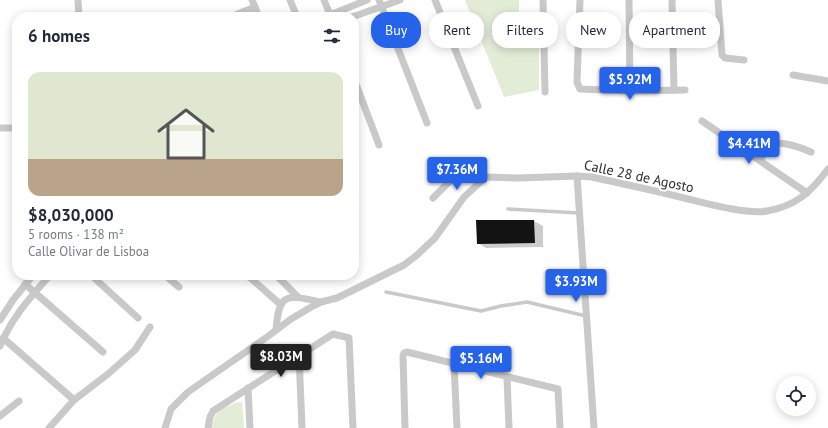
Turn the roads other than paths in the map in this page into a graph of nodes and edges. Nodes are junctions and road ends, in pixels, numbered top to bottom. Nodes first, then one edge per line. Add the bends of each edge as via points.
1 (78, 0) edge
2 (252, 0) edge
3 (290, 0) edge
4 (324, 0) edge
5 (367, 0) edge
6 (400, 0) edge
7 (435, 0) edge
8 (544, 0) edge
9 (580, 0) edge
10 (629, 0) edge
11 (672, 0) edge
12 (718, 0) edge
13 (381, 3) edge
14 (255, 7) junction
15 (79, 12) edge
16 (242, 12) edge
17 (257, 12) edge
18 (295, 12) edge
19 (327, 12) edge
20 (338, 12) edge
21 (359, 14) edge
22 (744, 60) dead end
23 (793, 75) dead end
24 (828, 81) edge
25 (674, 90) junction
26 (685, 90) dead end
27 (630, 91) junction
28 (359, 92) edge
29 (545, 92) dead end
30 (478, 106) dead end
31 (702, 121) dead end
32 (427, 123) dead end
33 (0, 128) edge
34 (12, 128) edge
35 (379, 145) dead end
36 (811, 152) dead end
37 (760, 160) junction
38 (828, 170) edge
39 (577, 176) junction
40 (486, 177) junction
41 (807, 193) junction
42 (433, 198) dead end
43 (508, 209) dead end
44 (579, 213) junction
45 (29, 280) edge
46 (46, 280) edge
47 (96, 280) edge
48 (170, 280) edge
49 (253, 280) edge
50 (281, 280) edge
51 (25, 284) junction
52 (178, 287) dead end
53 (386, 292) dead end
54 (35, 293) junction
55 (298, 297) junction
56 (321, 302) junction
57 (280, 304) junction
58 (586, 316) junction
59 (138, 318) dead end
60 (0, 320) edge
61 (150, 327) dead end
62 (276, 330) junction
63 (4, 338) junction
64 (0, 346) edge
65 (103, 352) dead end
66 (299, 355) junction
67 (454, 364) junction
68 (507, 377) junction
69 (248, 388) junction
70 (19, 400) dead end
71 (74, 400) junction
72 (0, 416) edge
73 (49, 428) edge
74 (165, 428) edge
75 (208, 428) edge
76 (250, 428) edge
77 (302, 428) edge
78 (353, 428) edge
79 (405, 428) edge
80 (457, 428) edge
81 (509, 428) edge
82 (560, 428) edge
83 (594, 428) edge

1 - 15 street
2 - 14 street
3 - 18 street
4 - 19 street
5 - 20 street
6 - 13 street
7 - 30 street
8 - 29 street
9 - 27 street via 577,82 580,89
10 - 27 street
11 - 25 street
12 - 22 street via 722,55 725,58
13 - 21 street
13 - 32 street
14 - 16 street
14 - 17 street
23 - 24 street
25 - 26 street
25 - 27 street
28 - 35 street
31 - 37 street
33 - 34 street
36 - 37 street via 774,143
37 - 41 street
38 - 41 street, Calle 28 de Agosto
39 - 40 street, Calle 28 de Agosto
39 - 41 street, Calle 28 de Agosto via 758,212 784,207
39 - 44 street
40 - 42 street, Calle 28 de Agosto via 452,179
40 - 56 street via 468,194 435,238 413,259 337,298
43 - 44 lane
44 - 58 street
45 - 51 street
46 - 54 street
47 - 59 street
48 - 52 street
49 - 57 street
50 - 55 street
51 - 54 street
51 - 60 street
53 - 58 lane via 481,311 527,302
54 - 63 street via 19,311
54 - 65 street
55 - 56 street
55 - 57 street via 289,298
56 - 62 street
57 - 62 street
58 - 83 street
61 - 71 street via 136,350
62 - 74 street via 183,396 171,409
63 - 64 street
63 - 71 street
66 - 69 street
66 - 77 street
66 - 78 street via 332,335 349,338
67 - 68 street
67 - 79 street via 404,353
67 - 80 street
68 - 81 street
68 - 82 street via 558,389
69 - 75 street via 213,411
69 - 76 street
70 - 72 street
71 - 73 street

